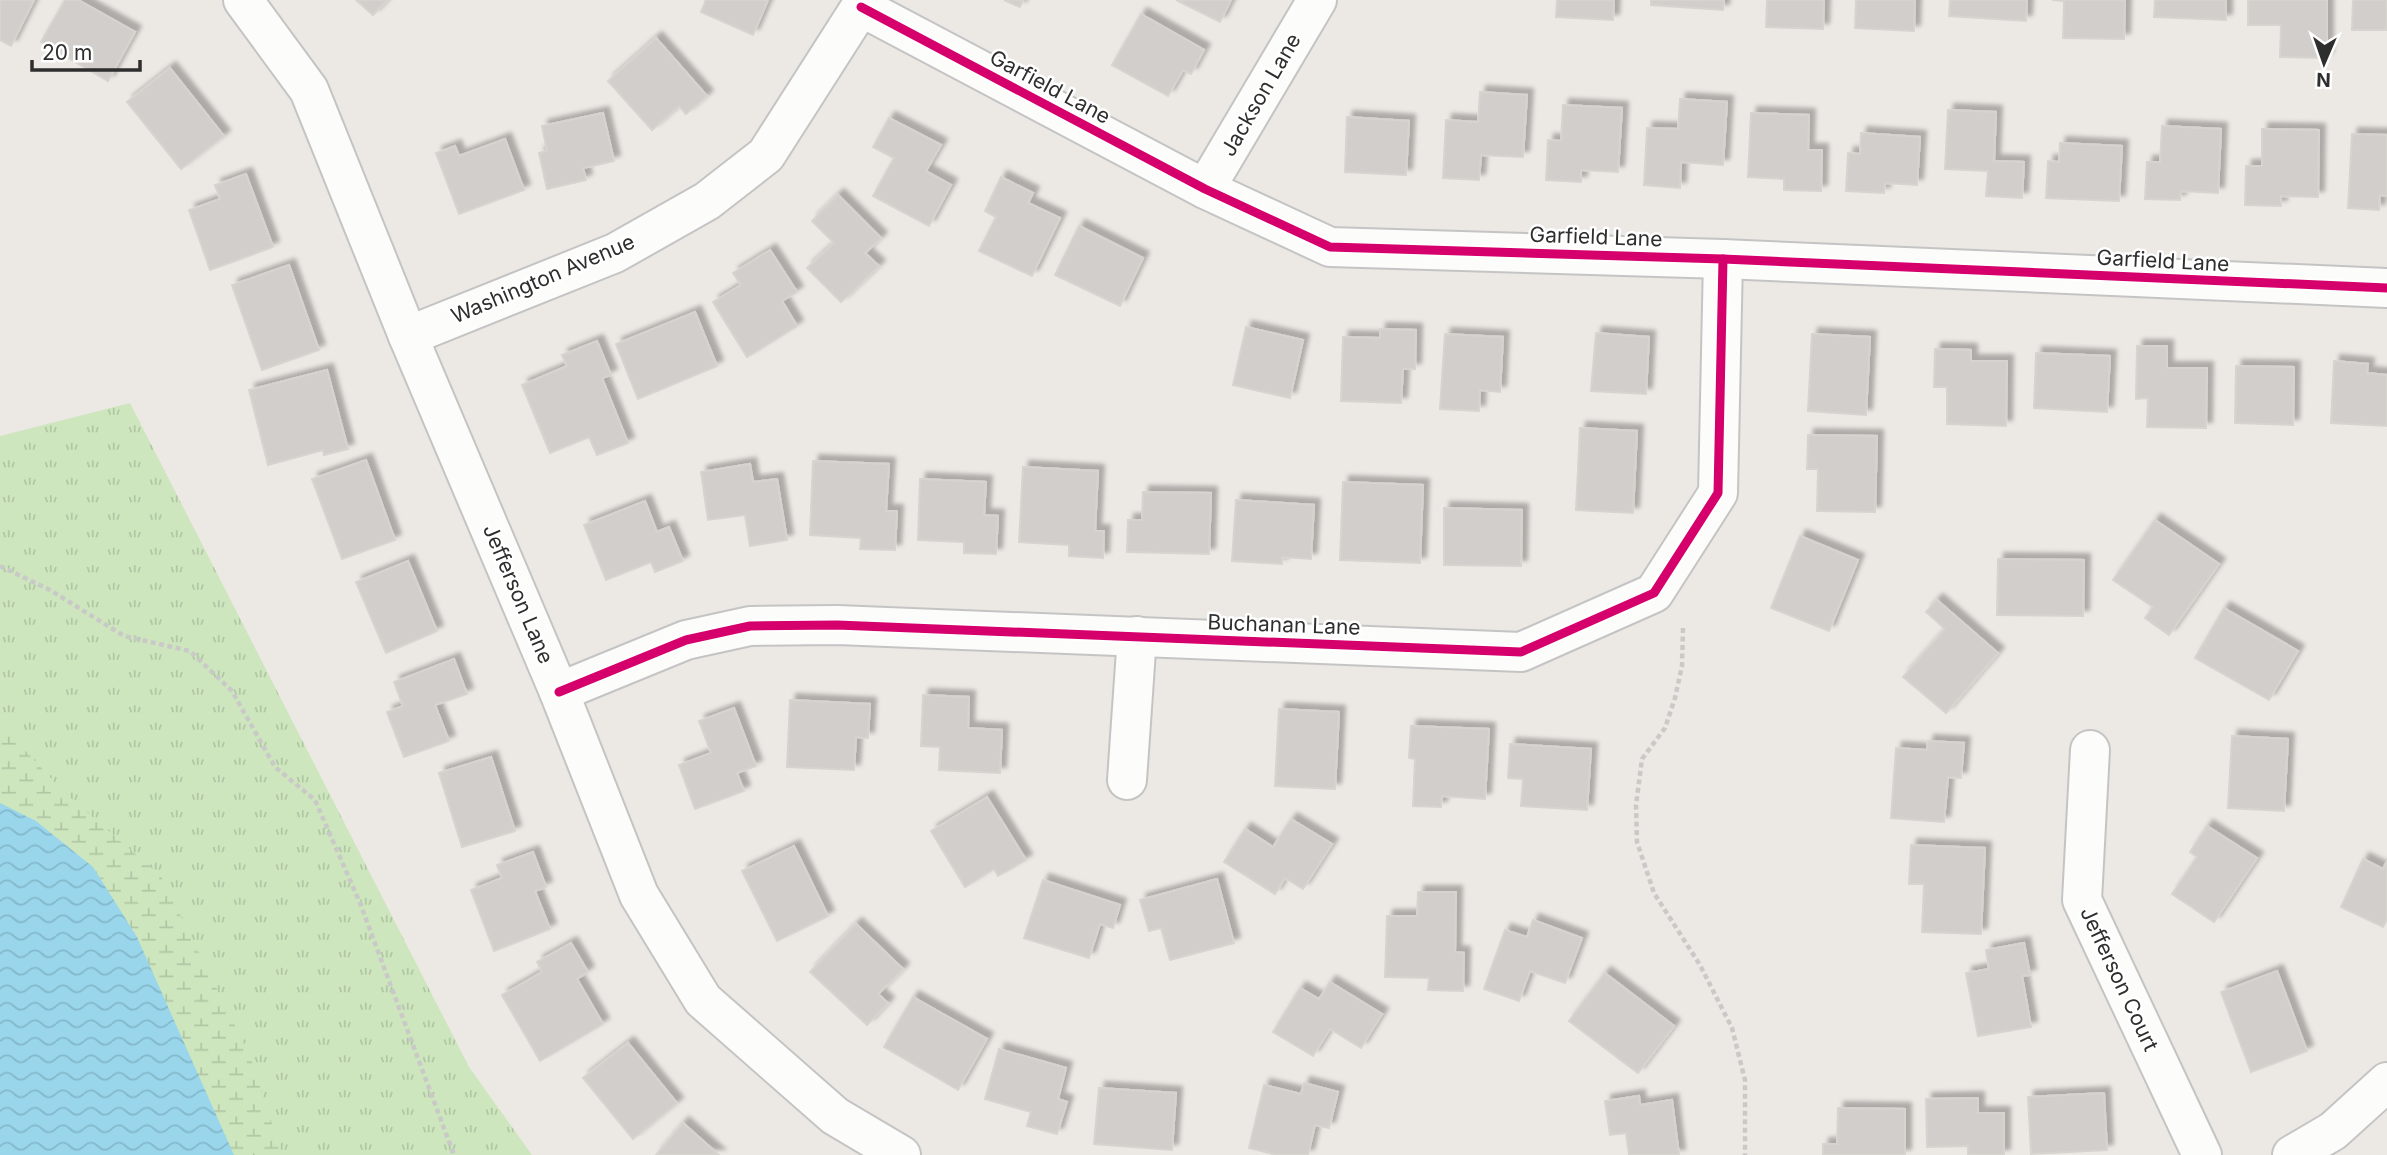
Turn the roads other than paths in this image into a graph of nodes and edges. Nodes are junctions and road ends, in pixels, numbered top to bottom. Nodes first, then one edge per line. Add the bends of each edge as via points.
1 (243, 0) edge
2 (1317, 0) edge
3 (863, 3) edge
4 (1205, 190) junction
5 (1723, 258) junction
6 (2387, 288) edge
7 (408, 336) junction
8 (1137, 636) junction
9 (559, 692) junction
10 (2090, 750) dead end
11 (1127, 780) dead end
12 (2387, 1083) edge
13 (901, 1155) edge
14 (2202, 1155) edge
15 (2292, 1155) edge

1 - 7 street, Jefferson Lane via 309,90
2 - 4 street, Jackson Lane
3 - 4 street, Garfield Lane
3 - 7 street, Washington Avenue via 766,155 707,201 615,253
4 - 5 street, Garfield Lane via 1330,247
5 - 6 street, Garfield Lane
5 - 8 street, Buchanan Lane via 1718,493 1654,593 1521,652
7 - 9 street, Jefferson Lane
8 - 9 street, Buchanan Lane via 750,626 686,640
8 - 11 street
9 - 13 street, Jefferson Lane via 639,895 704,1000 835,1116
10 - 14 street, Jefferson Court via 2082,900
12 - 15 street via 2333,1131

